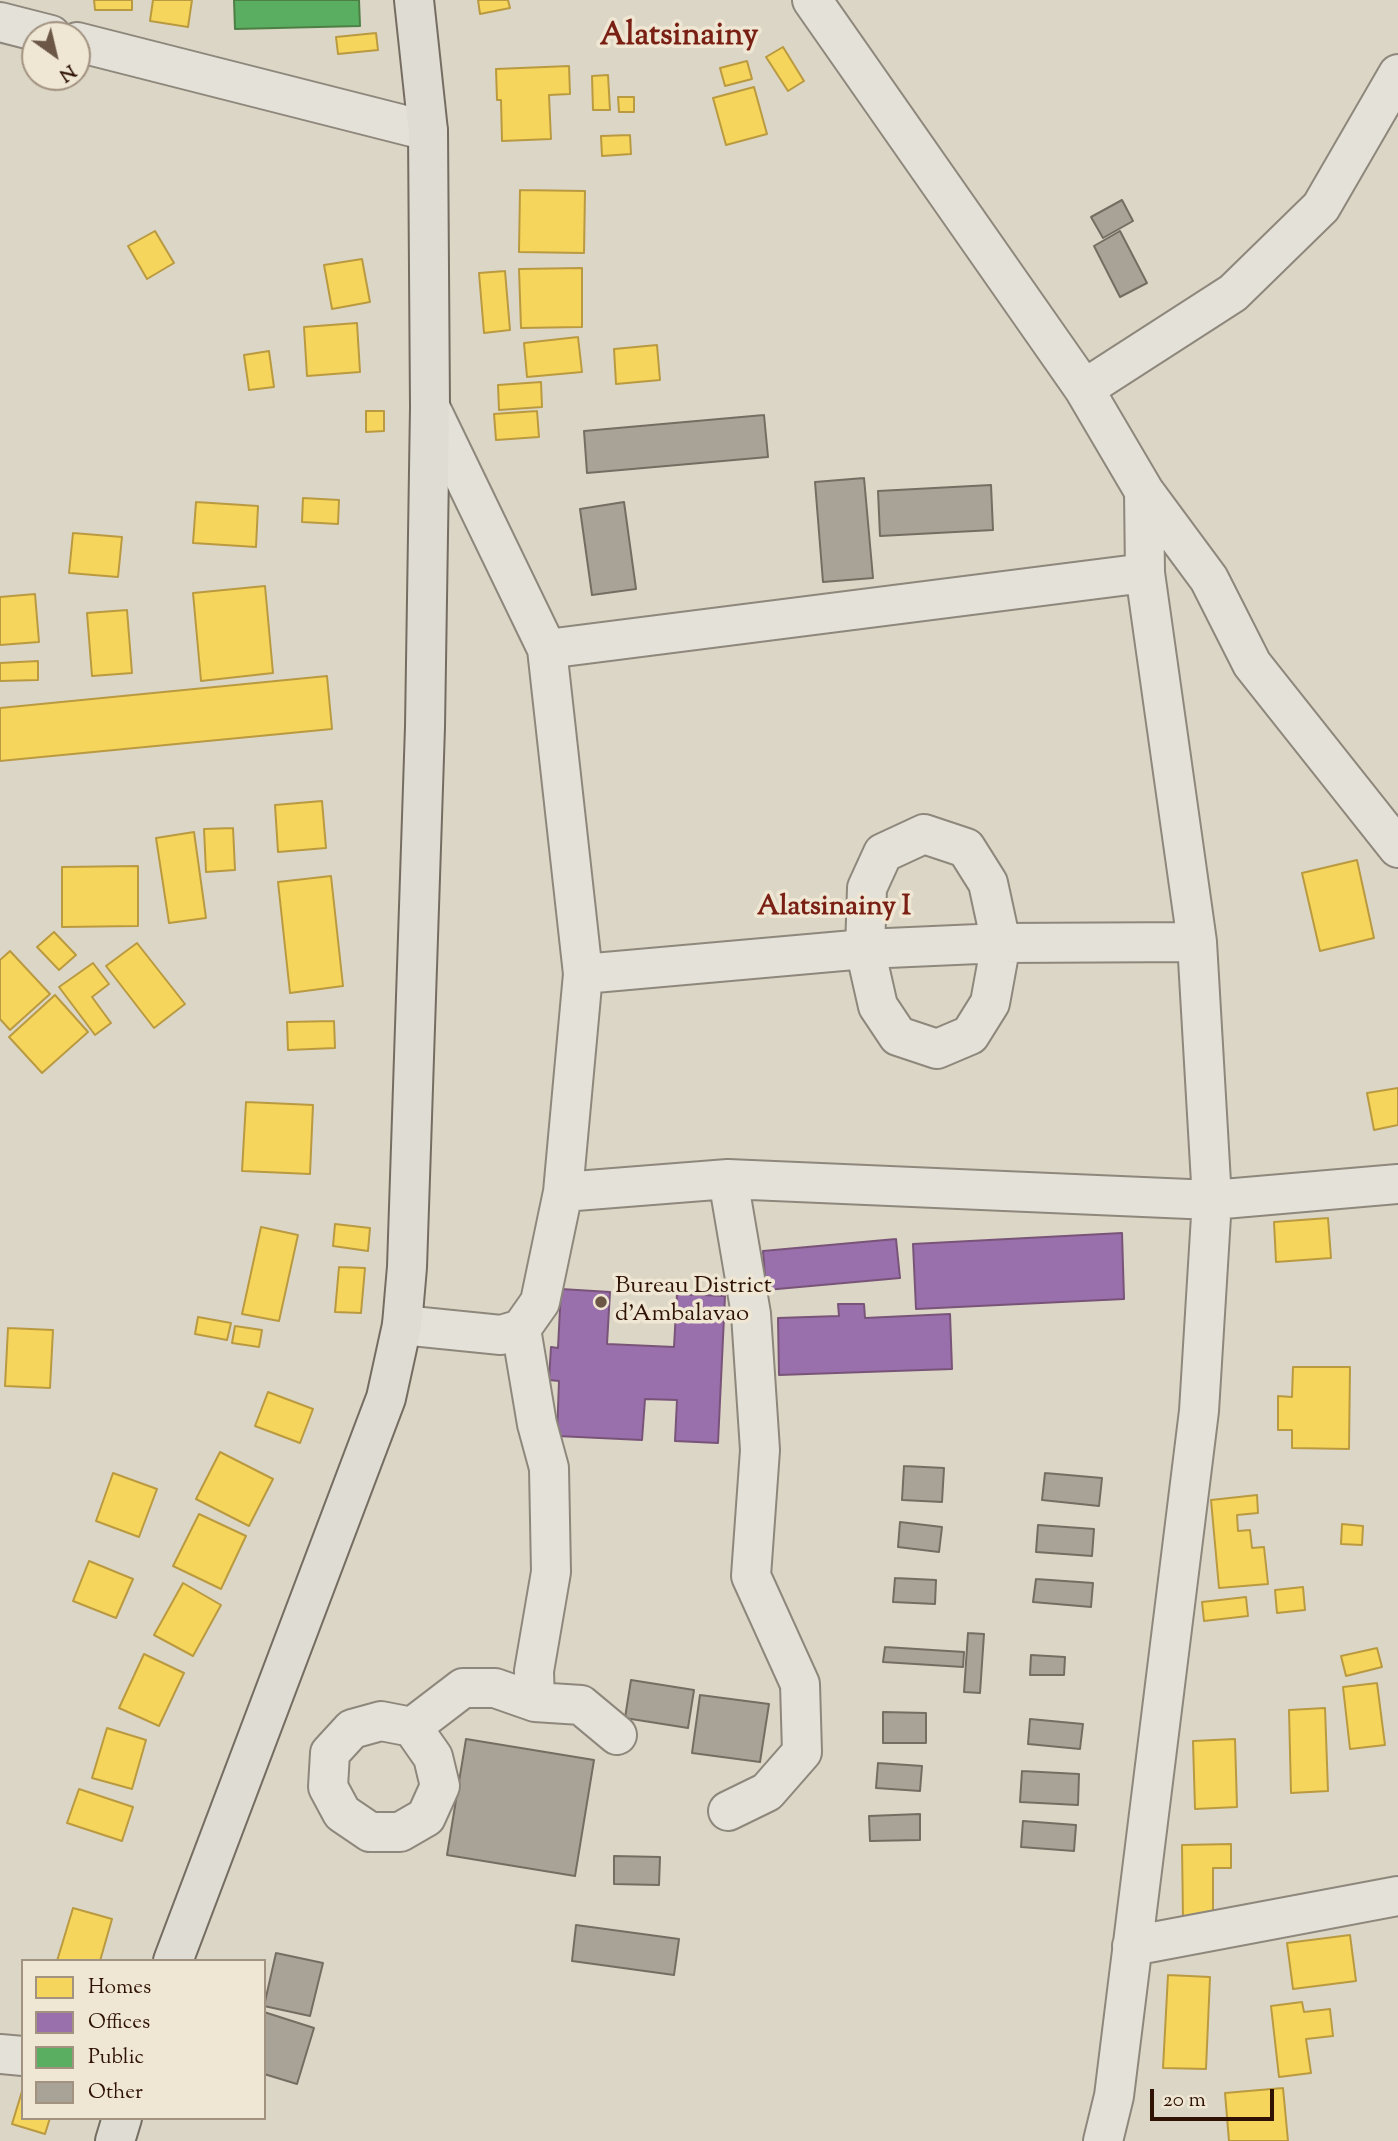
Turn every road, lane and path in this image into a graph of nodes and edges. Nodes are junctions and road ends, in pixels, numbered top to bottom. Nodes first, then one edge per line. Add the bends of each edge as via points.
1 (414, 0) edge
2 (812, 0) edge
3 (0, 22) edge
4 (21, 27) edge
5 (91, 46) edge
6 (1398, 74) edge
7 (428, 131) junction
8 (1084, 389) junction
9 (430, 407) junction
10 (1144, 491) junction
11 (1144, 573) junction
12 (547, 649) junction
13 (1398, 848) edge
14 (1197, 942) junction
15 (1002, 943) junction
16 (865, 949) junction
17 (583, 974) junction
18 (728, 1179) junction
19 (1398, 1184) edge
20 (563, 1192) junction
21 (1212, 1200) junction
22 (402, 1325) junction
23 (521, 1329) junction
24 (535, 1702) junction
25 (412, 1727) dead end
26 (617, 1735) dead end
27 (728, 1811) dead end
28 (1398, 1896) edge
29 (1132, 1946) junction
30 (174, 1959) edge
31 (0, 2053) edge
32 (21, 2056) edge
33 (121, 2120) edge
34 (115, 2141) edge
35 (1103, 2141) edge

1 - 7 main road
2 - 8 street
3 - 4 street
5 - 7 street
6 - 8 street via 1321,207 1233,293
7 - 9 main road
8 - 10 street
9 - 12 street
9 - 22 main road via 425,741
10 - 11 street
10 - 13 street via 1209,579 1252,664
11 - 12 street
11 - 14 street
12 - 17 street
14 - 15 street
14 - 21 street
15 - 16 street
15 - 16 street via 990,1003 970,1035 937,1049 898,1036 878,1006
15 - 16 street via 988,883 966,848 924,834 883,853 867,888
16 - 17 street
17 - 20 street
18 - 20 street
18 - 21 street
18 - 27 street via 751,1314 760,1450 751,1576 800,1685 802,1752 767,1792
19 - 21 street
20 - 23 street via 540,1302
21 - 29 street via 1199,1411
22 - 23 street via 501,1335
22 - 30 main road via 386,1398
23 - 24 street via 549,1468 551,1572 534,1671
24 - 25 street via 495,1688 463,1688
24 - 26 street via 581,1705
28 - 29 street
29 - 35 street via 1114,2096
31 - 32 street
33 - 34 main road

